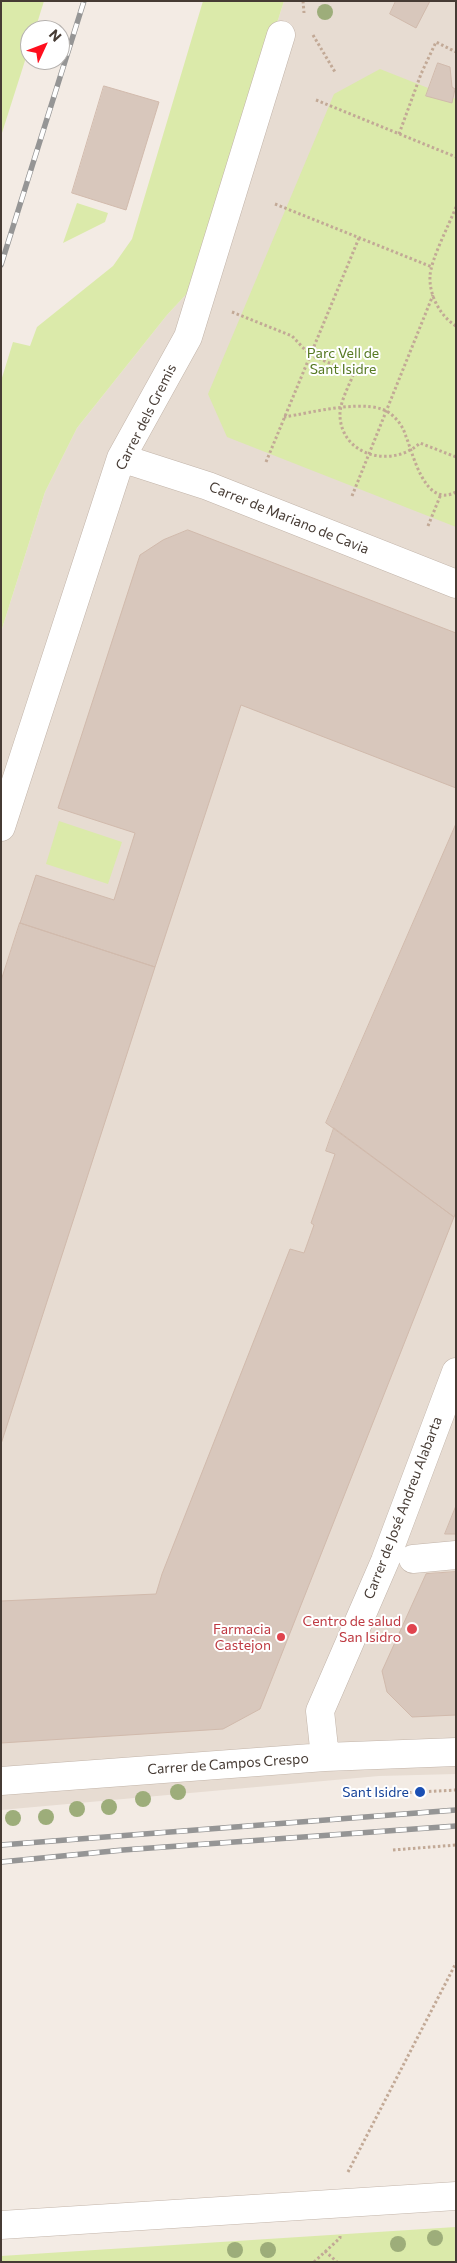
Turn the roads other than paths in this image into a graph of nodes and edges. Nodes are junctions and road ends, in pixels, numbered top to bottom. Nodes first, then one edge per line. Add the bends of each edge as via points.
1 (281, 35) dead end
2 (121, 458) junction
3 (456, 584) edge
4 (1, 827) edge
5 (456, 1372) edge
6 (456, 1555) edge
7 (413, 1559) dead end
8 (456, 1752) edge
9 (325, 1757) junction
10 (1, 1781) edge
11 (456, 2196) edge
12 (1, 2225) edge

1 - 2 street, Carrer dels Gremis via 188,337
2 - 3 street, Carrer de Mariano de Cavia via 208,486
2 - 4 street, Carrer dels Gremis
5 - 9 street, Carrer de José Andreu Alabarta via 385,1561 320,1710
6 - 7 street
8 - 9 street, Carrer de Campos Crespo
9 - 10 street, Carrer de Campos Crespo
11 - 12 street

